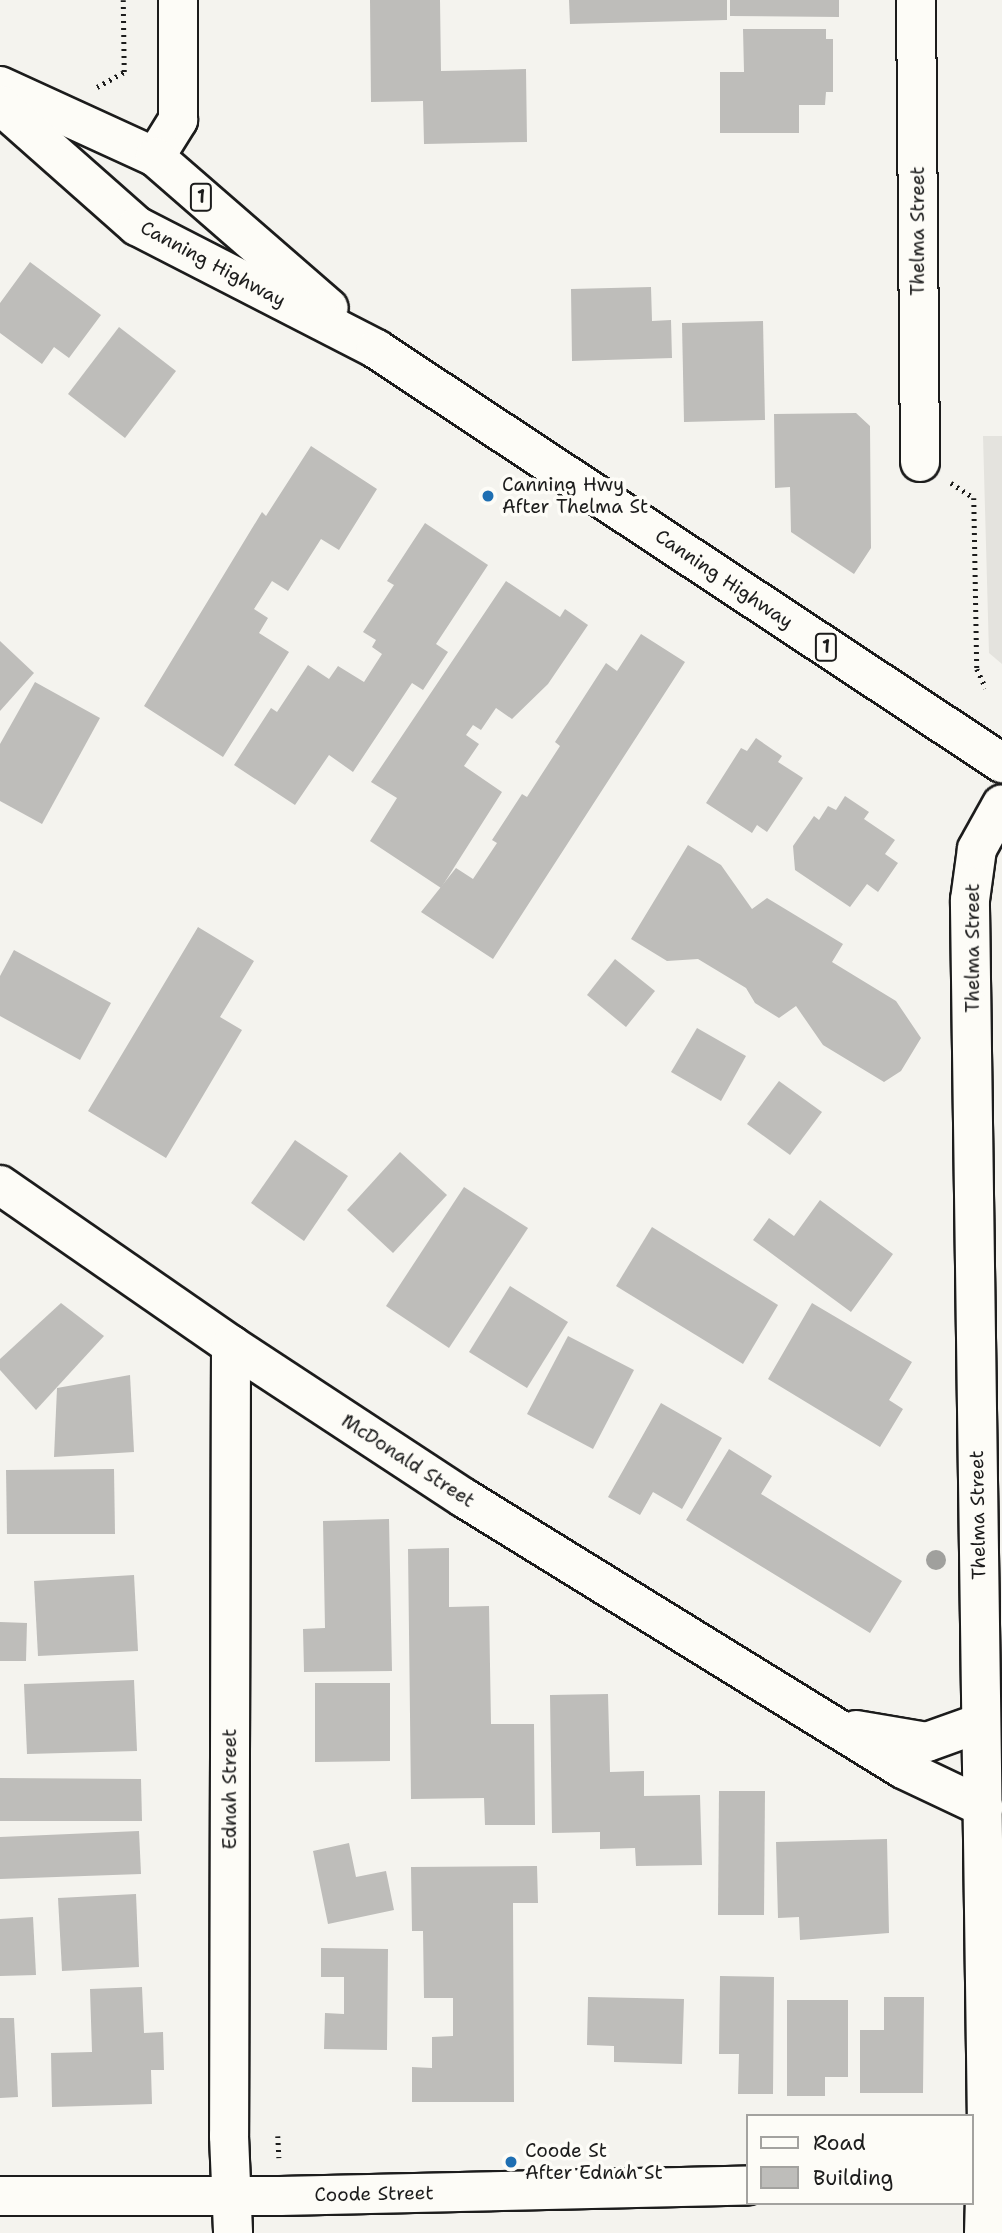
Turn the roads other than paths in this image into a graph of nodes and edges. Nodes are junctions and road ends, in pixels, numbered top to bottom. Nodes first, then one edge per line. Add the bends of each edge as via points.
1 (178, 0) edge
2 (916, 0) edge
3 (0, 86) edge
4 (0, 105) edge
5 (155, 157) junction
6 (376, 349) junction
7 (920, 462) road end
8 (1002, 764) edge
9 (1002, 804) edge
10 (0, 1185) edge
11 (232, 1345) junction
12 (827, 1721) junction
13 (980, 1723) junction
14 (983, 1807) junction
15 (986, 2179) edge
16 (746, 2185) edge
17 (0, 2196) edge
18 (232, 2214) edge
19 (984, 2233) edge

1 - 5 main road via 178,120
2 - 7 main road, Thelma Street
3 - 5 main road, Canning Highway / 1
4 - 6 main road, Canning Highway / 1 via 137,226
5 - 6 main road, Canning Highway / 1
6 - 8 main road, Canning Highway / 1
9 - 13 main road, Thelma Street via 977,849 970,900
10 - 11 main road, McDonald Street
11 - 12 main road, McDonald Street via 464,1498
11 - 18 main road, Ednah Street
12 - 13 main road, McDonald Street via 879,1737 927,1742
12 - 14 main road, McDonald Street via 903,1769
13 - 14 main road, Thelma Street
14 - 15 main road, Thelma Street
15 - 19 main road, Thelma Street
16 - 18 main road, Coode Street
17 - 18 main road, Coode Street

